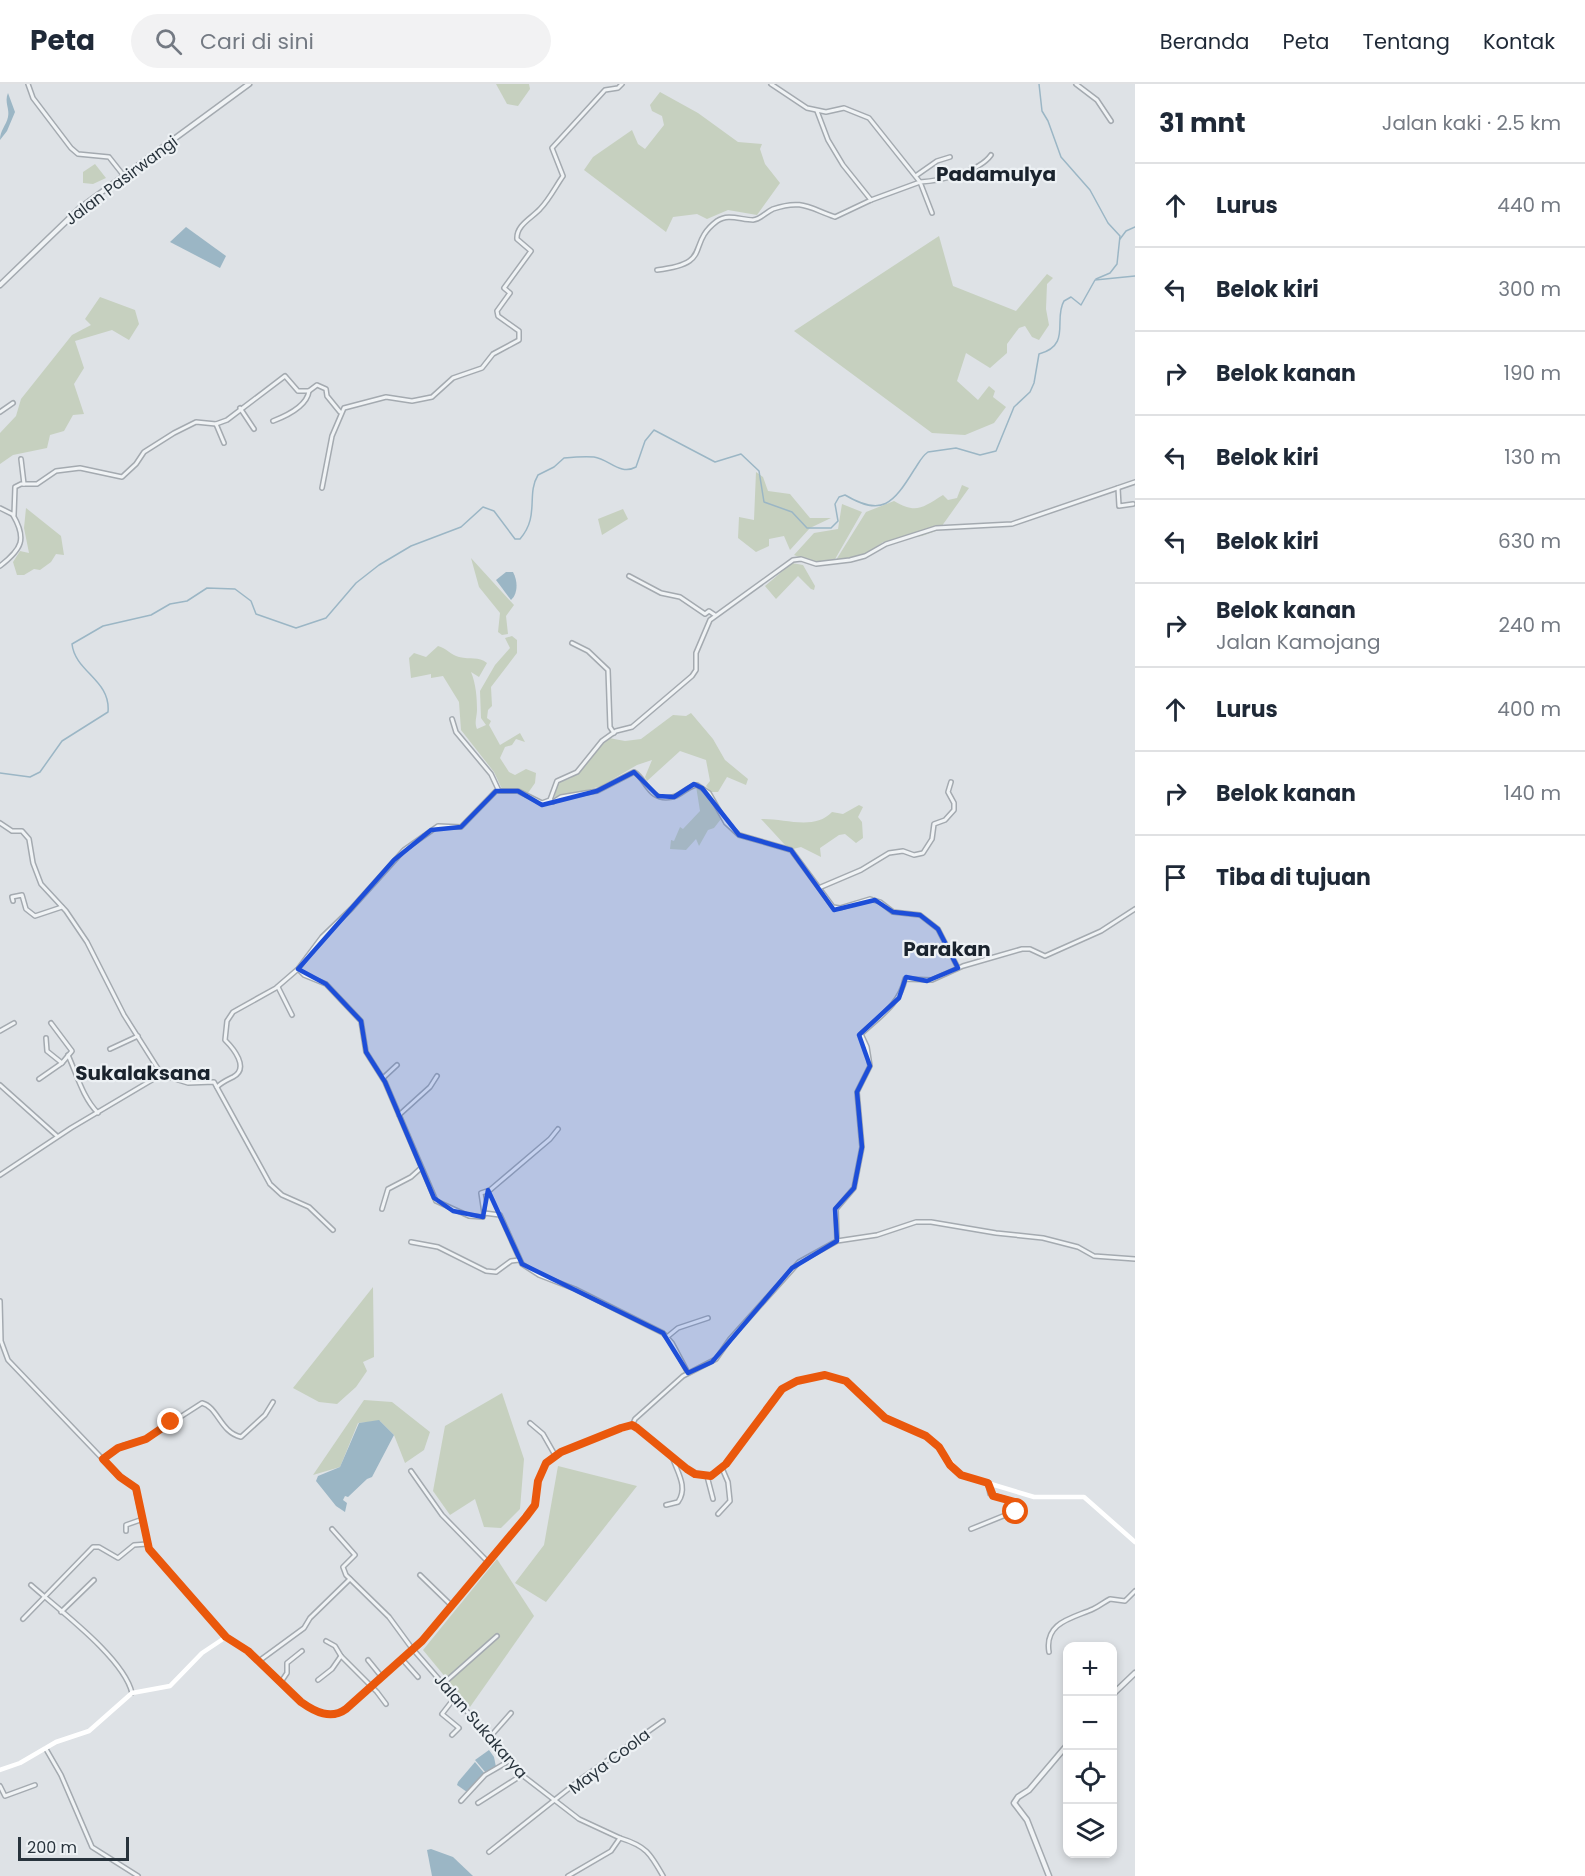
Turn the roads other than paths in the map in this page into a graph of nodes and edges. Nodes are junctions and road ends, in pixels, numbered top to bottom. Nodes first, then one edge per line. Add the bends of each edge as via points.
1 (28, 84) edge
2 (249, 84) edge
3 (622, 84) edge
4 (771, 84) edge
5 (1076, 84) edge
6 (817, 111) junction
7 (1111, 121) dead end
8 (991, 154) dead end
9 (950, 157) dead end
10 (917, 175) junction
11 (124, 177) junction
12 (920, 182) junction
13 (871, 200) junction
14 (933, 213) dead end
15 (657, 270) dead end
16 (0, 285) edge
17 (309, 391) junction
18 (13, 403) dead end
19 (240, 408) junction
20 (0, 412) edge
21 (340, 412) junction
22 (273, 421) dead end
23 (216, 424) junction
24 (254, 429) dead end
25 (224, 443) dead end
26 (21, 459) dead end
27 (1135, 482) edge
28 (24, 484) junction
29 (322, 488) dead end
30 (1118, 488) junction
31 (1133, 504) dead end
32 (0, 508) edge
33 (13, 515) junction
34 (0, 566) edge
35 (629, 576) dead end
36 (715, 615) junction
37 (572, 643) dead end
38 (452, 719) dead end
39 (614, 733) junction
40 (951, 782) dead end
41 (499, 791) junction
42 (550, 800) junction
43 (0, 823) edge
44 (820, 887) junction
45 (13, 901) dead end
46 (62, 907) junction
47 (1135, 909) edge
48 (958, 968) junction
49 (298, 969) junction
50 (278, 987) junction
51 (292, 1015) dead end
52 (14, 1023) dead end
53 (51, 1023) dead end
54 (0, 1030) edge
55 (138, 1036) junction
56 (46, 1038) dead end
57 (110, 1048) dead end
58 (68, 1055) junction
59 (62, 1063) junction
60 (397, 1065) dead end
61 (162, 1076) junction
62 (437, 1076) dead end
63 (383, 1078) junction
64 (39, 1079) dead end
65 (0, 1085) edge
66 (217, 1088) junction
67 (98, 1113) junction
68 (399, 1115) junction
69 (558, 1129) dead end
70 (57, 1136) junction
71 (421, 1168) junction
72 (0, 1175) edge
73 (382, 1209) dead end
74 (484, 1213) junction
75 (333, 1230) dead end
76 (837, 1241) junction
77 (411, 1242) dead end
78 (1135, 1259) edge
79 (519, 1260) junction
80 (0, 1301) edge
81 (708, 1318) dead end
82 (667, 1337) junction
83 (2, 1351) edge
84 (688, 1373) junction
85 (273, 1402) dead end
86 (530, 1423) dead end
87 (632, 1425) junction
88 (555, 1455) junction
89 (103, 1459) junction
90 (673, 1459) junction
91 (722, 1468) junction
92 (411, 1471) dead end
93 (707, 1476) junction
94 (988, 1483) junction
95 (713, 1499) dead end
96 (666, 1505) dead end
97 (718, 1514) dead end
98 (143, 1519) junction
99 (332, 1529) dead end
100 (971, 1529) dead end
101 (126, 1531) dead end
102 (1135, 1542) edge
103 (147, 1544) junction
104 (488, 1562) junction
105 (420, 1575) dead end
106 (350, 1579) junction
107 (94, 1580) dead end
108 (31, 1585) dead end
109 (1135, 1591) edge
110 (45, 1597) junction
111 (452, 1606) junction
112 (61, 1612) junction
113 (22, 1619) dead end
114 (497, 1636) dead end
115 (226, 1637) junction
116 (326, 1641) dead end
117 (414, 1649) junction
118 (302, 1652) dead end
119 (1049, 1652) dead end
120 (340, 1656) junction
121 (402, 1659) junction
122 (368, 1660) dead end
123 (259, 1662) junction
124 (1135, 1673) edge
125 (382, 1677) junction
126 (418, 1677) dead end
127 (318, 1680) dead end
128 (280, 1682) junction
129 (444, 1683) junction
130 (372, 1687) junction
131 (1117, 1691) edge
132 (132, 1693) junction
133 (456, 1696) junction
134 (386, 1704) dead end
135 (511, 1713) dead end
136 (663, 1721) dead end
137 (452, 1735) dead end
138 (489, 1738) junction
139 (46, 1748) junction
140 (1063, 1749) edge
141 (509, 1761) junction
142 (0, 1770) edge
143 (522, 1775) junction
144 (35, 1785) dead end
145 (0, 1786) edge
146 (461, 1801) dead end
147 (555, 1802) junction
148 (478, 1803) dead end
149 (620, 1838) junction
150 (489, 1852) dead end
151 (138, 1876) edge
152 (568, 1876) edge
153 (663, 1876) edge
154 (1049, 1876) edge

1 - 11 street via 33,98 71,148 78,153 109,157
2 - 11 street, Jalan Pasirwangi
3 - 21 street via 604,90 552,148 562,176 539,210 519,230 518,239 531,251 504,288 510,293 497,311 519,331 519,340 493,354 482,368 453,378 432,397 412,401 386,397 351,405
4 - 6 street
5 - 7 street via 1097,100
6 - 10 street via 844,108 869,118
6 - 13 street via 843,165
8 - 12 street via 969,169
9 - 10 street
10 - 12 street
11 - 16 street, Jalan Pasirwangi via 66,220
12 - 13 street
12 - 14 street
13 - 15 street via 835,217 796,203 755,219 723,218 712,226 693,260
17 - 19 street via 298,391 285,376
17 - 21 street via 317,385 326,389
17 - 22 street via 297,408
18 - 20 street
19 - 23 street
19 - 24 street
21 - 29 street
23 - 25 street
23 - 28 street via 196,422 174,433 144,452 122,477 80,468 56,471 37,484
26 - 28 street
27 - 30 street
28 - 33 street via 13,491
30 - 31 street via 1119,506
30 - 36 street via 1012,524 936,528 850,560 816,564 797,559
32 - 33 street
33 - 34 street via 22,542
35 - 36 street via 661,593 680,597 705,614 709,611
36 - 39 street via 707,624 696,653 692,676 632,727
37 - 39 street via 588,651 608,670 610,728
38 - 41 street via 456,732 491,774
39 - 42 street via 602,741 577,772 557,781
40 - 44 street via 948,792 954,810 945,820 934,824 932,839 923,853 889,854
41 - 42 street via 518,792 542,803
41 - 49 street via 461,827 438,826 404,850 322,937
42 - 44 street via 597,790 634,772 658,796 675,797 697,785 711,796 717,811 739,835 791,850
43 - 46 street via 12,831 22,831 29,839 41,884
44 - 48 street via 836,909 870,899 893,912 920,915 938,929
45 - 46 street via 12,896 22,895 26,910 35,916
46 - 55 street via 87,942
47 - 48 street via 1101,931 1045,956 1022,949
48 - 76 street via 932,980 906,978 899,998 861,1034 870,1065 857,1092 862,1147 854,1188 836,1209
49 - 50 street
49 - 63 street via 326,984 361,1020 366,1052
50 - 51 street
50 - 66 street via 233,1012 227,1021 225,1040 237,1053 239,1070
52 - 54 street
53 - 58 street via 71,1050
55 - 57 street
55 - 61 street
56 - 59 street via 47,1051
58 - 59 street
58 - 67 street via 85,1089 87,1102
59 - 64 street
60 - 63 street
61 - 66 street via 188,1083 214,1082
61 - 67 street
62 - 68 street
63 - 68 street
65 - 70 street
66 - 75 street via 270,1184 282,1195 309,1207
67 - 70 street
68 - 71 street
69 - 74 street via 490,1190 481,1193
70 - 72 street
71 - 73 street via 388,1188
71 - 74 street via 440,1205 469,1216 483,1217
74 - 79 street via 501,1215
76 - 78 street via 931,1222 1043,1238 1078,1247 1094,1256
76 - 84 street via 799,1262 722,1353
77 - 79 street via 438,1247 486,1271 496,1272
79 - 82 street via 539,1275 575,1289
80 - 83 street
81 - 82 street via 678,1328
82 - 84 street
83 - 89 street
84 - 87 street
85 - 89 street via 241,1437 225,1429 209,1406 202,1403 146,1439 122,1446
86 - 88 street via 543,1434
87 - 88 main road
87 - 90 main road
88 - 104 main road via 542,1468 535,1505
89 - 98 street via 135,1486
90 - 93 main road via 695,1474
90 - 96 street via 682,1479 682,1494 678,1502
91 - 93 main road
91 - 94 main road via 787,1385 806,1378 834,1376 846,1381 885,1418 917,1430 935,1442 957,1472
91 - 97 street via 730,1501
92 - 104 street via 442,1515
93 - 95 street
94 - 100 street via 990,1494 1015,1502 1018,1510
94 - 102 main road via 1040,1498 1084,1497
98 - 101 street via 126,1525
98 - 103 street
99 - 106 street via 355,1556 343,1569
103 - 110 street via 134,1545 118,1558 93,1547
103 - 115 street
104 - 111 main road
105 - 111 street
106 - 117 street, Jalan Sukakarya via 389,1617
106 - 123 street via 304,1628
107 - 112 street
108 - 110 street
109 - 119 street via 1125,1601 1110,1599 1066,1618 1053,1630
110 - 112 street
110 - 113 street
111 - 117 main road
112 - 132 street via 116,1664
114 - 129 street
115 - 123 main road
115 - 132 main road via 202,1653 170,1686
116 - 120 street via 335,1646
117 - 121 main road
117 - 129 street, Jalan Sukakarya
118 - 128 street via 287,1663 287,1673
120 - 127 street
120 - 130 street
121 - 125 main road
121 - 126 street
122 - 125 street
123 - 128 main road
124 - 131 street
125 - 130 main road
128 - 130 main road via 301,1702 333,1715
129 - 133 street, Jalan Sukakarya
130 - 134 street
132 - 139 main road via 92,1728
133 - 137 street via 442,1715 459,1728
133 - 138 street, Jalan Sukakarya
135 - 138 street
136 - 147 street, Maya Coola
138 - 141 street, Jalan Sukakarya
139 - 142 main road
139 - 151 street via 92,1847
140 - 154 street via 1014,1803 1027,1820
141 - 143 street, Jalan Sukakarya
141 - 146 street via 485,1775
143 - 147 street, Jalan Sukakarya
143 - 148 street
144 - 145 street via 5,1796
147 - 149 street, Jalan Sukakarya via 579,1819
147 - 150 street, Maya Coola
149 - 152 street via 611,1851
149 - 153 street, Jalan Sukakarya via 645,1849

